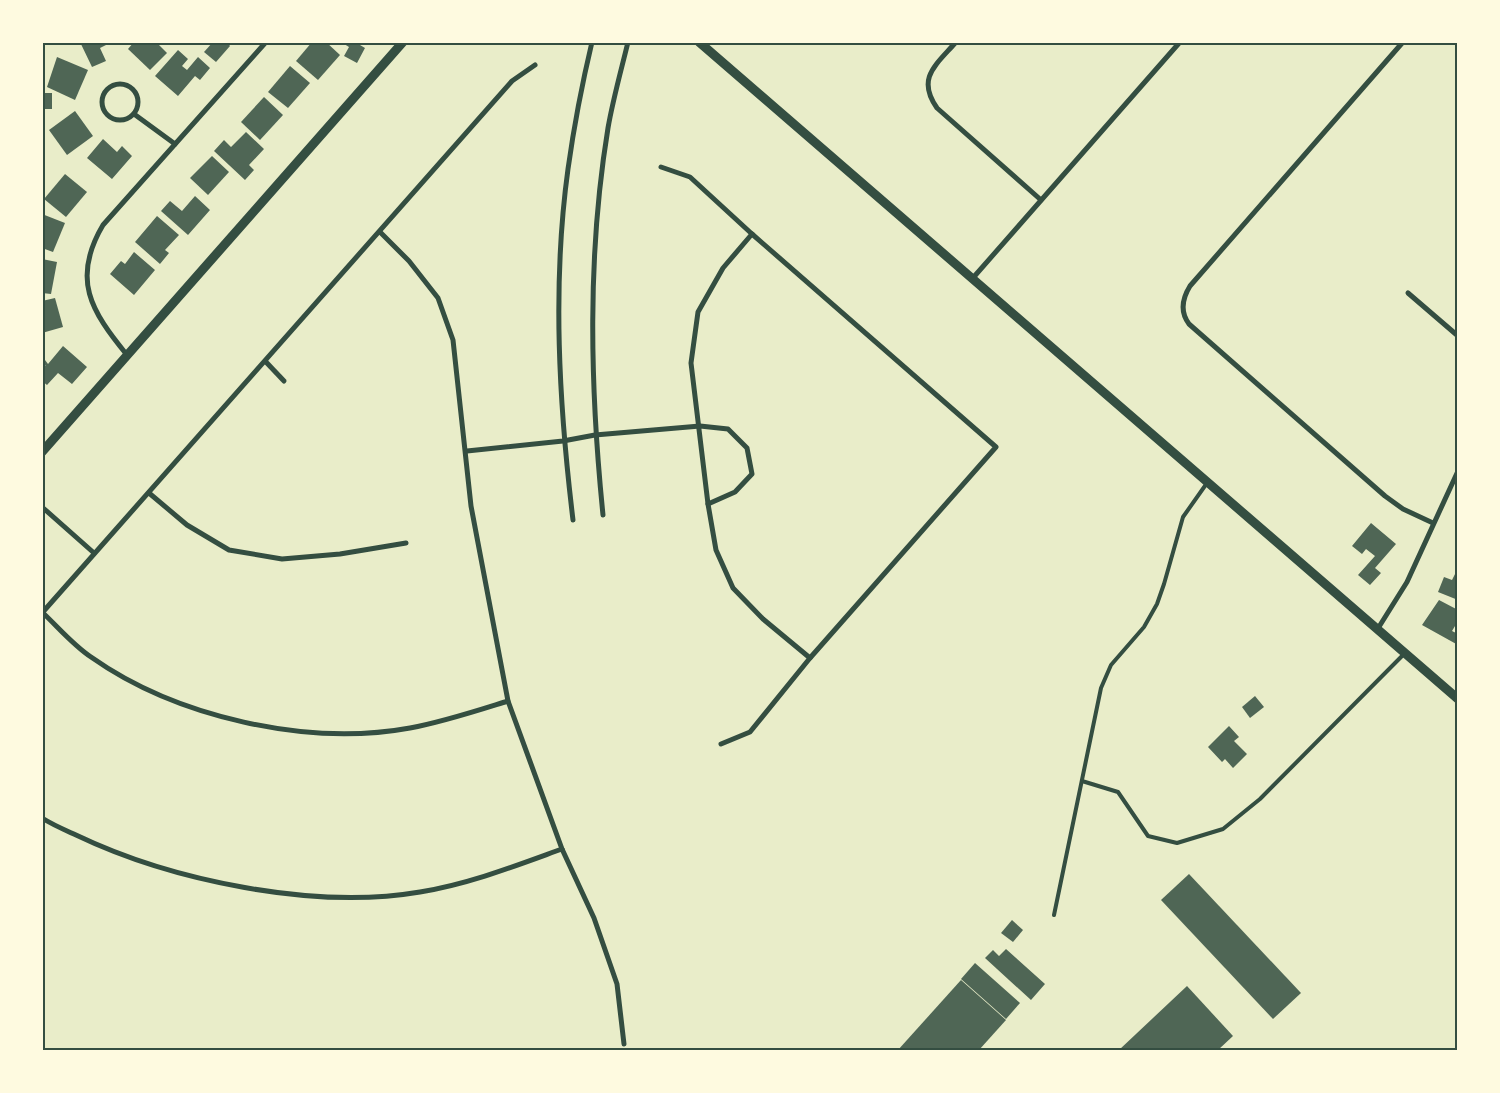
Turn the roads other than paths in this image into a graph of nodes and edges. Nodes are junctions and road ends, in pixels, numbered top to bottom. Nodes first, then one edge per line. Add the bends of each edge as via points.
1 (266, 42) edge
2 (403, 42) edge
3 (592, 42) edge
4 (628, 42) edge
5 (700, 42) edge
6 (956, 42) edge
7 (1180, 42) edge
8 (1403, 42) edge
9 (535, 65) dead end
10 (134, 114) junction
11 (175, 144) junction
12 (661, 168) dead end
13 (1041, 200) junction
14 (380, 232) junction
15 (752, 234) junction
16 (972, 280) junction
17 (1408, 293) dead end
18 (1458, 336) edge
19 (127, 354) junction
20 (266, 362) junction
21 (284, 381) dead end
22 (700, 426) junction
23 (595, 435) junction
24 (564, 441) junction
25 (467, 451) junction
26 (42, 452) edge
27 (1458, 471) edge
28 (1207, 483) junction
29 (149, 492) junction
30 (708, 504) junction
31 (42, 507) edge
32 (603, 515) dead end
33 (573, 520) dead end
34 (1433, 524) junction
35 (406, 543) dead end
36 (94, 553) junction
37 (43, 613) edge
38 (1377, 630) junction
39 (1404, 654) junction
40 (810, 658) junction
41 (1458, 699) edge
42 (508, 701) junction
43 (721, 744) dead end
44 (1082, 781) junction
45 (42, 818) edge
46 (562, 849) junction
47 (1054, 915) dead end
48 (624, 1044) dead end

1 - 11 street
2 - 19 street
3 - 24 street via 568,170 562,238 558,315
4 - 23 street via 608,128 598,217 592,334
5 - 16 street
6 - 13 street via 930,73 927,86 933,101
7 - 13 street
8 - 34 street via 1190,286 1182,312 1189,324 1385,496
9 - 14 street via 512,81
10 - 10 street via 124,120 112,118 104,109 106,92 115,85 132,88 138,98
10 - 11 street
11 - 19 street via 103,225 89,258 87,281 92,301 102,323
12 - 15 street via 690,177
13 - 16 street
14 - 20 street
14 - 25 street via 409,260 438,298 453,340
15 - 22 street via 723,268 698,312 691,363
15 - 40 street via 996,447
16 - 28 street
17 - 18 street
19 - 26 street
20 - 21 street
20 - 29 street
22 - 23 street
22 - 30 street
22 - 30 street via 728,429 747,448 752,474 735,492
23 - 24 street
23 - 32 street
24 - 25 street
24 - 33 street
25 - 42 street via 471,506
27 - 34 street
28 - 38 street
28 - 44 lane via 1183,517 1164,584 1152,612 1144,627 1111,665 1101,688
29 - 35 street via 187,526 229,550 282,559
29 - 36 street
30 - 40 street via 716,550 733,588 763,619
31 - 36 street
34 - 38 street via 1407,582
36 - 37 street
37 - 42 street via 89,656 144,690 210,713 286,729 351,734 409,728
38 - 39 street
39 - 41 street
39 - 44 lane via 1260,799 1223,829 1177,843 1148,836 1118,792
40 - 43 street via 750,732
42 - 46 street
44 - 47 lane
45 - 46 street via 106,850 160,867 233,884 357,898 420,892 487,876
46 - 48 street via 594,918 617,984

